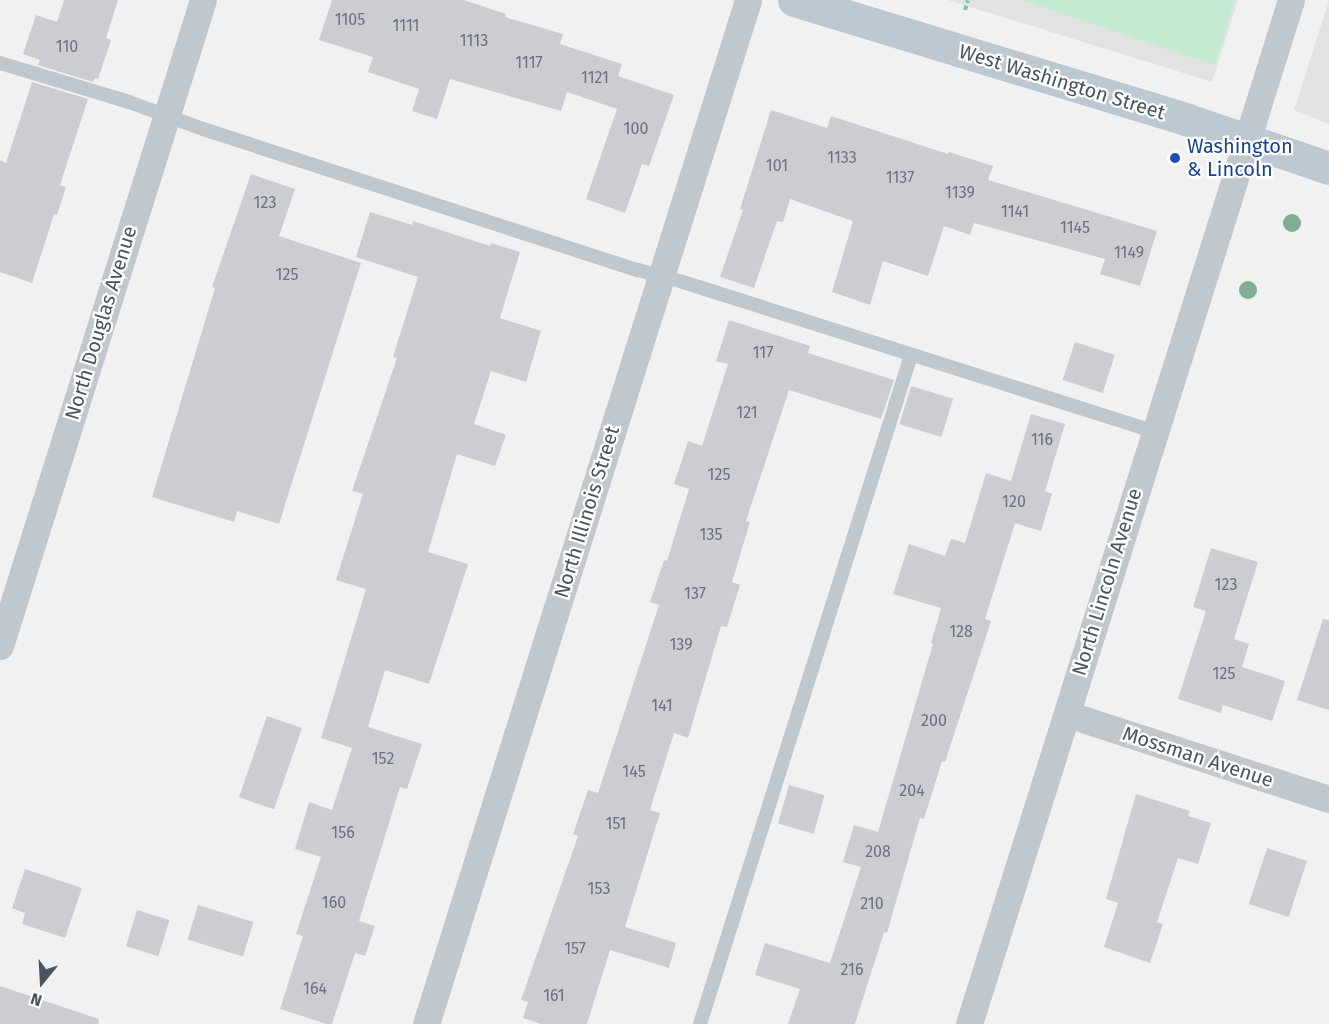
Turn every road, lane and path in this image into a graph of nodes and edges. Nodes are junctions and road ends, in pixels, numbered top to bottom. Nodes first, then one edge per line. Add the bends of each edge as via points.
1 (203, 0) edge
2 (748, 0) edge
3 (794, 0) edge
4 (968, 0) edge
5 (1291, 0) edge
6 (965, 10) dead end
7 (0, 63) edge
8 (166, 116) junction
9 (1246, 141) junction
10 (1329, 168) edge
11 (661, 275) junction
12 (911, 355) junction
13 (1154, 431) junction
14 (0, 646) edge
15 (1067, 714) junction
16 (1329, 799) edge
17 (426, 1024) edge
18 (700, 1024) edge
19 (969, 1024) edge

1 - 8 street, North Douglas Avenue
2 - 11 street, North Illinois Street
3 - 9 street, West Washington Street
4 - 6 path
5 - 9 street, North Lincoln Avenue
7 - 8 lane
8 - 11 lane
8 - 14 street, North Douglas Avenue
9 - 10 street, West Washington Street
9 - 13 street, North Lincoln Avenue
11 - 12 lane
11 - 17 street, North Illinois Street
12 - 13 lane
12 - 18 lane
13 - 15 street, North Lincoln Avenue
15 - 16 street, Mossman Avenue
15 - 19 street, North Lincoln Avenue

